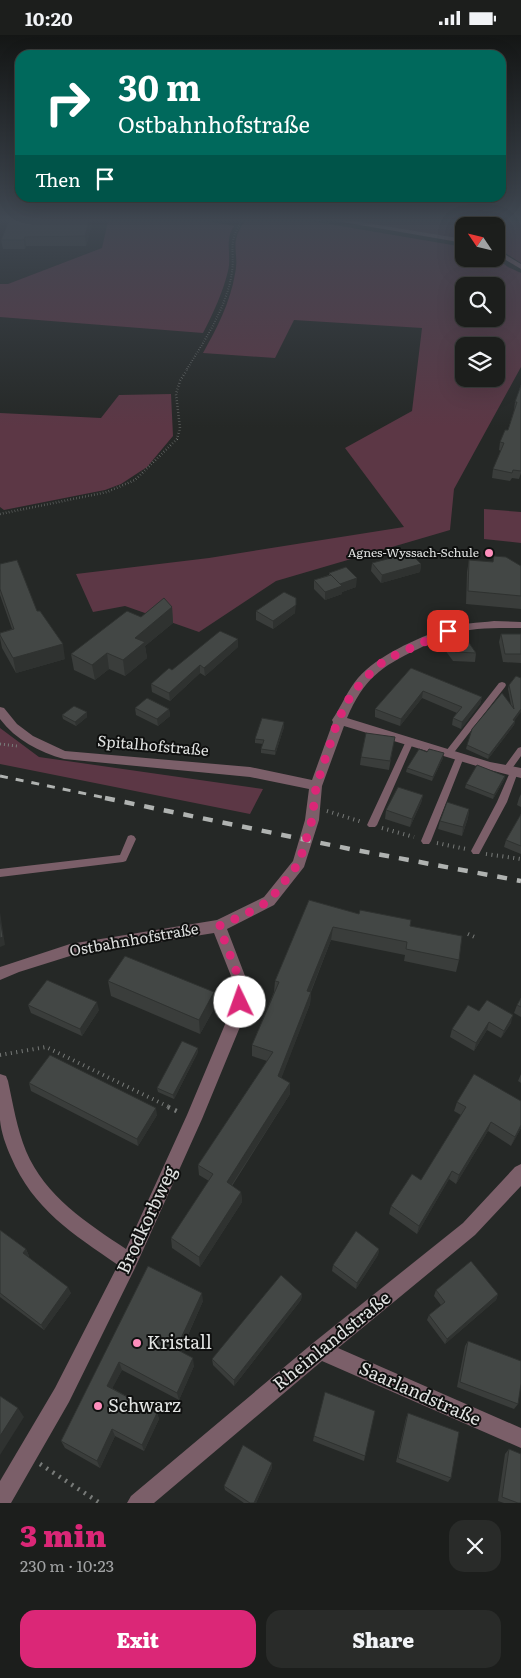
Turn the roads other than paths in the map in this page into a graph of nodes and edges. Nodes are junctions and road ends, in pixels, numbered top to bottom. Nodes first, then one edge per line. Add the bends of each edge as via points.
1 (521, 625) edge
2 (502, 685) dead end
3 (0, 711) edge
4 (338, 720) junction
5 (410, 741) junction
6 (521, 750) edge
7 (455, 755) junction
8 (514, 772) edge
9 (316, 787) junction
10 (372, 825) dead end
11 (131, 839) dead end
12 (426, 841) dead end
13 (476, 851) dead end
14 (0, 873) edge
15 (219, 926) junction
16 (0, 974) edge
17 (0, 1081) edge
18 (521, 1173) edge
19 (129, 1262) junction
20 (320, 1350) junction
21 (521, 1438) edge
22 (0, 1501) edge
23 (138, 1503) edge

1 - 4 street, Ostbahnhofstraße via 494,624 448,631 385,660 364,679
2 - 7 lane via 486,699
3 - 9 street, Spitalhofstraße via 20,734 64,755 250,771
4 - 5 street
4 - 9 street, Ostbahnhofstraße
5 - 7 street
5 - 10 lane
6 - 8 lane
7 - 8 street
7 - 12 lane
8 - 13 lane
9 - 15 street, Ostbahnhofstraße via 312,820 299,863 269,901
11 - 14 lane via 123,858
15 - 16 street, Ostbahnhofstraße via 70,950
15 - 19 street, Brodkorbweg via 240,981 240,1002 194,1119
17 - 19 street via 17,1152 36,1187 59,1212
18 - 20 street, Rheinlandstraße via 469,1229
19 - 22 street, Brodkorbweg via 62,1395
20 - 21 street, Saarlandstraße
20 - 23 street, Rheinlandstraße

